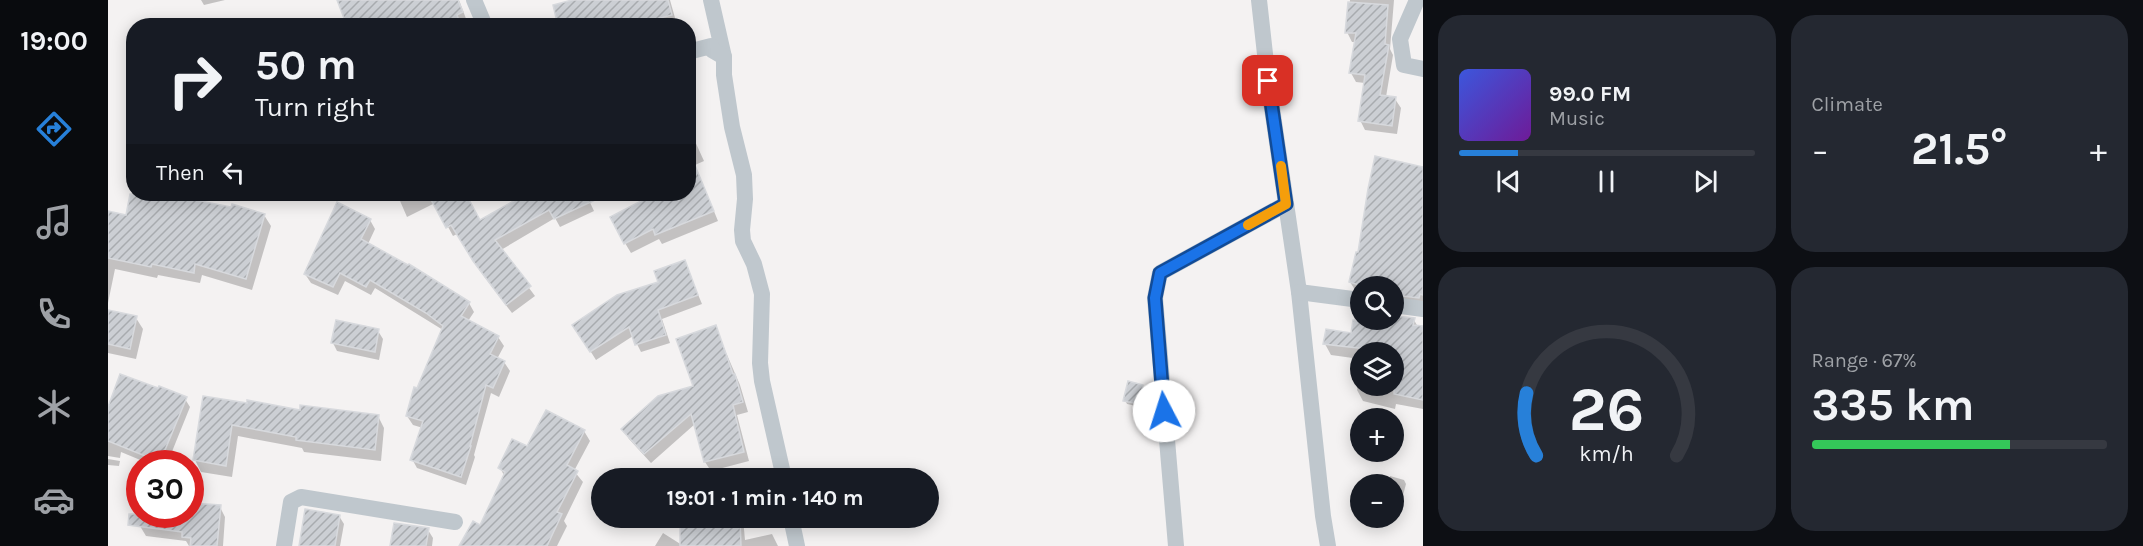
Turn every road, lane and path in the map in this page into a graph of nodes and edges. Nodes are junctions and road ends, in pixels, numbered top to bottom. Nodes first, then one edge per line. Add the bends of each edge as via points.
1 (474, 0) edge
2 (711, 0) edge
3 (1259, 0) edge
4 (1417, 0) edge
5 (481, 18) edge
6 (696, 50) edge
7 (724, 57) junction
8 (1423, 69) edge
9 (1286, 204) junction
10 (1299, 292) junction
11 (1350, 299) edge
12 (1404, 306) edge
13 (1423, 309) edge
14 (782, 468) edge
15 (455, 522) dead end
16 (793, 528) edge
17 (284, 546) edge
18 (797, 546) edge
19 (1176, 546) edge
20 (1328, 546) edge

1 - 5 street
2 - 7 street
3 - 9 street
4 - 8 street via 1400,39 1404,65
6 - 7 street via 711,46
7 - 14 street via 732,127 744,175 743,241 762,294 762,381
9 - 10 street
9 - 19 street via 1160,273 1155,298
10 - 11 street
10 - 20 street
12 - 13 street
15 - 17 street via 301,497 291,502
16 - 18 street

